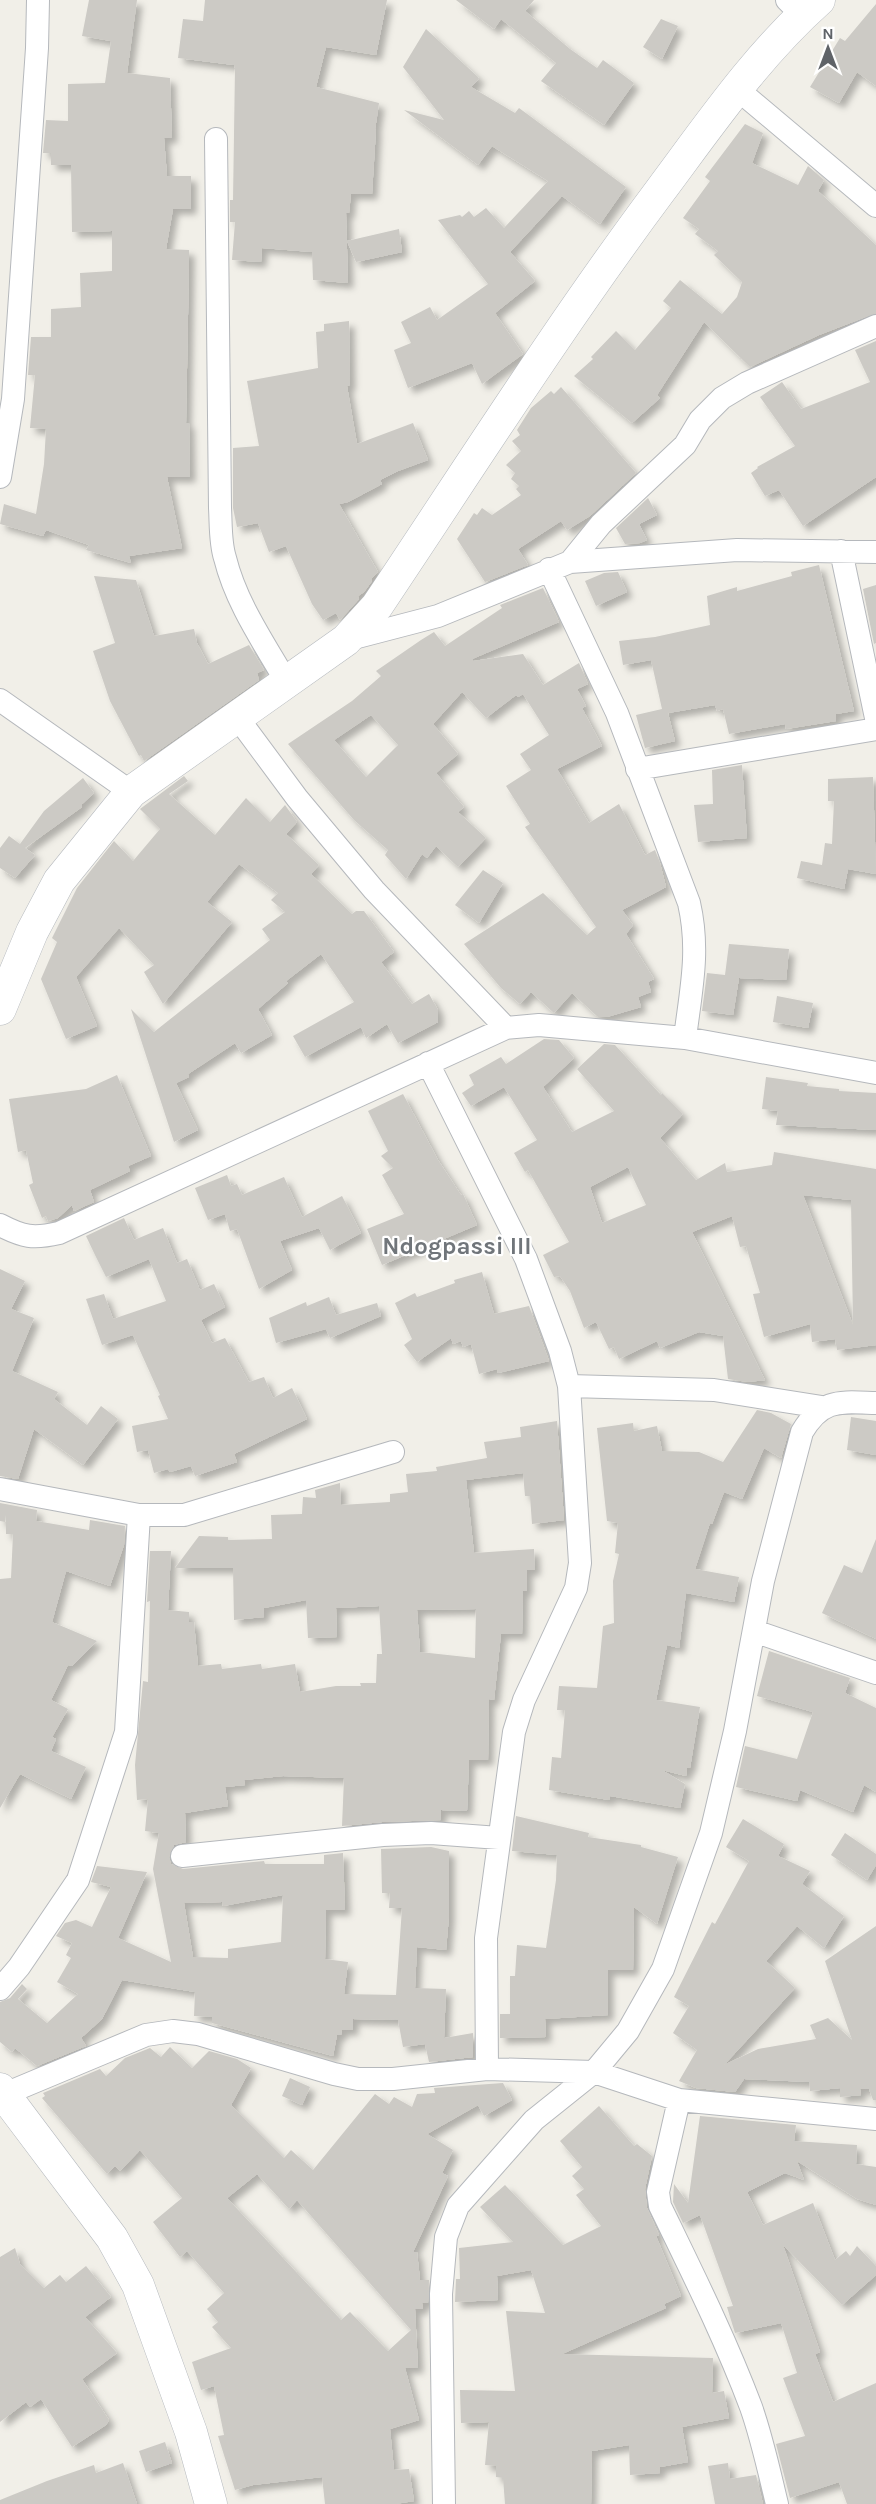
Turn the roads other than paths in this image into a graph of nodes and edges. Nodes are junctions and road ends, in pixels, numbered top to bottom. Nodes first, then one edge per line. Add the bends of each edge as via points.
1 (38, 0) edge
2 (803, 5) edge
3 (736, 88) junction
4 (216, 139) dead end
5 (876, 206) edge
6 (876, 326) edge
7 (0, 477) edge
8 (841, 551) junction
9 (876, 552) edge
10 (560, 566) junction
11 (346, 640) junction
12 (287, 683) junction
13 (0, 700) edge
14 (237, 717) junction
15 (876, 718) edge
16 (876, 729) edge
17 (637, 769) junction
18 (131, 792) junction
19 (0, 1009) edge
20 (506, 1028) junction
21 (685, 1038) junction
22 (428, 1063) junction
23 (876, 1073) edge
24 (0, 1225) edge
25 (569, 1386) junction
26 (876, 1403) edge
27 (822, 1407) junction
28 (393, 1452) dead end
29 (0, 1489) edge
30 (139, 1515) junction
31 (754, 1631) junction
32 (876, 1673) edge
33 (499, 1838) junction
34 (182, 1856) dead end
35 (0, 1989) edge
36 (487, 2069) junction
37 (594, 2072) junction
38 (2, 2091) edge
39 (679, 2100) junction
40 (876, 2119) edge
41 (211, 2504) edge
42 (444, 2504) edge
43 (777, 2504) edge

1 - 7 street via 12,399
2 - 3 main road
3 - 5 street
3 - 11 main road via 601,270 377,606
4 - 12 street via 220,507 224,556 251,622
6 - 10 street via 722,398 700,420 685,445
8 - 9 street
8 - 10 street via 737,550
8 - 15 street
10 - 11 street via 438,616
10 - 17 street
11 - 12 main road
12 - 14 main road
13 - 18 street
14 - 18 main road
14 - 20 street via 297,798 374,890
16 - 17 street
17 - 21 street via 695,928 696,955
18 - 19 main road via 59,881 32,932
20 - 21 street via 539,1025
20 - 22 street
21 - 23 street
22 - 24 street via 59,1233 40,1238 19,1235
22 - 25 street via 526,1259
25 - 27 street via 714,1390
25 - 33 street via 580,1563 576,1588 524,1700 514,1732
26 - 27 street via 838,1402
27 - 31 street via 802,1432 783,1497
28 - 30 street via 184,1515
29 - 30 street
30 - 35 street via 126,1732 78,1880
31 - 32 street
31 - 37 street via 711,1833 663,1969 628,2031
33 - 34 street via 431,1833 383,1835
33 - 36 street via 486,1938
36 - 37 street
36 - 38 street via 358,2079 198,2034 173,2031 146,2035
37 - 39 street
37 - 42 street via 534,2120 458,2206 446,2237 441,2294
38 - 41 main road via 112,2238 138,2285 191,2433
39 - 40 street
39 - 43 street via 658,2192 660,2206 751,2407

